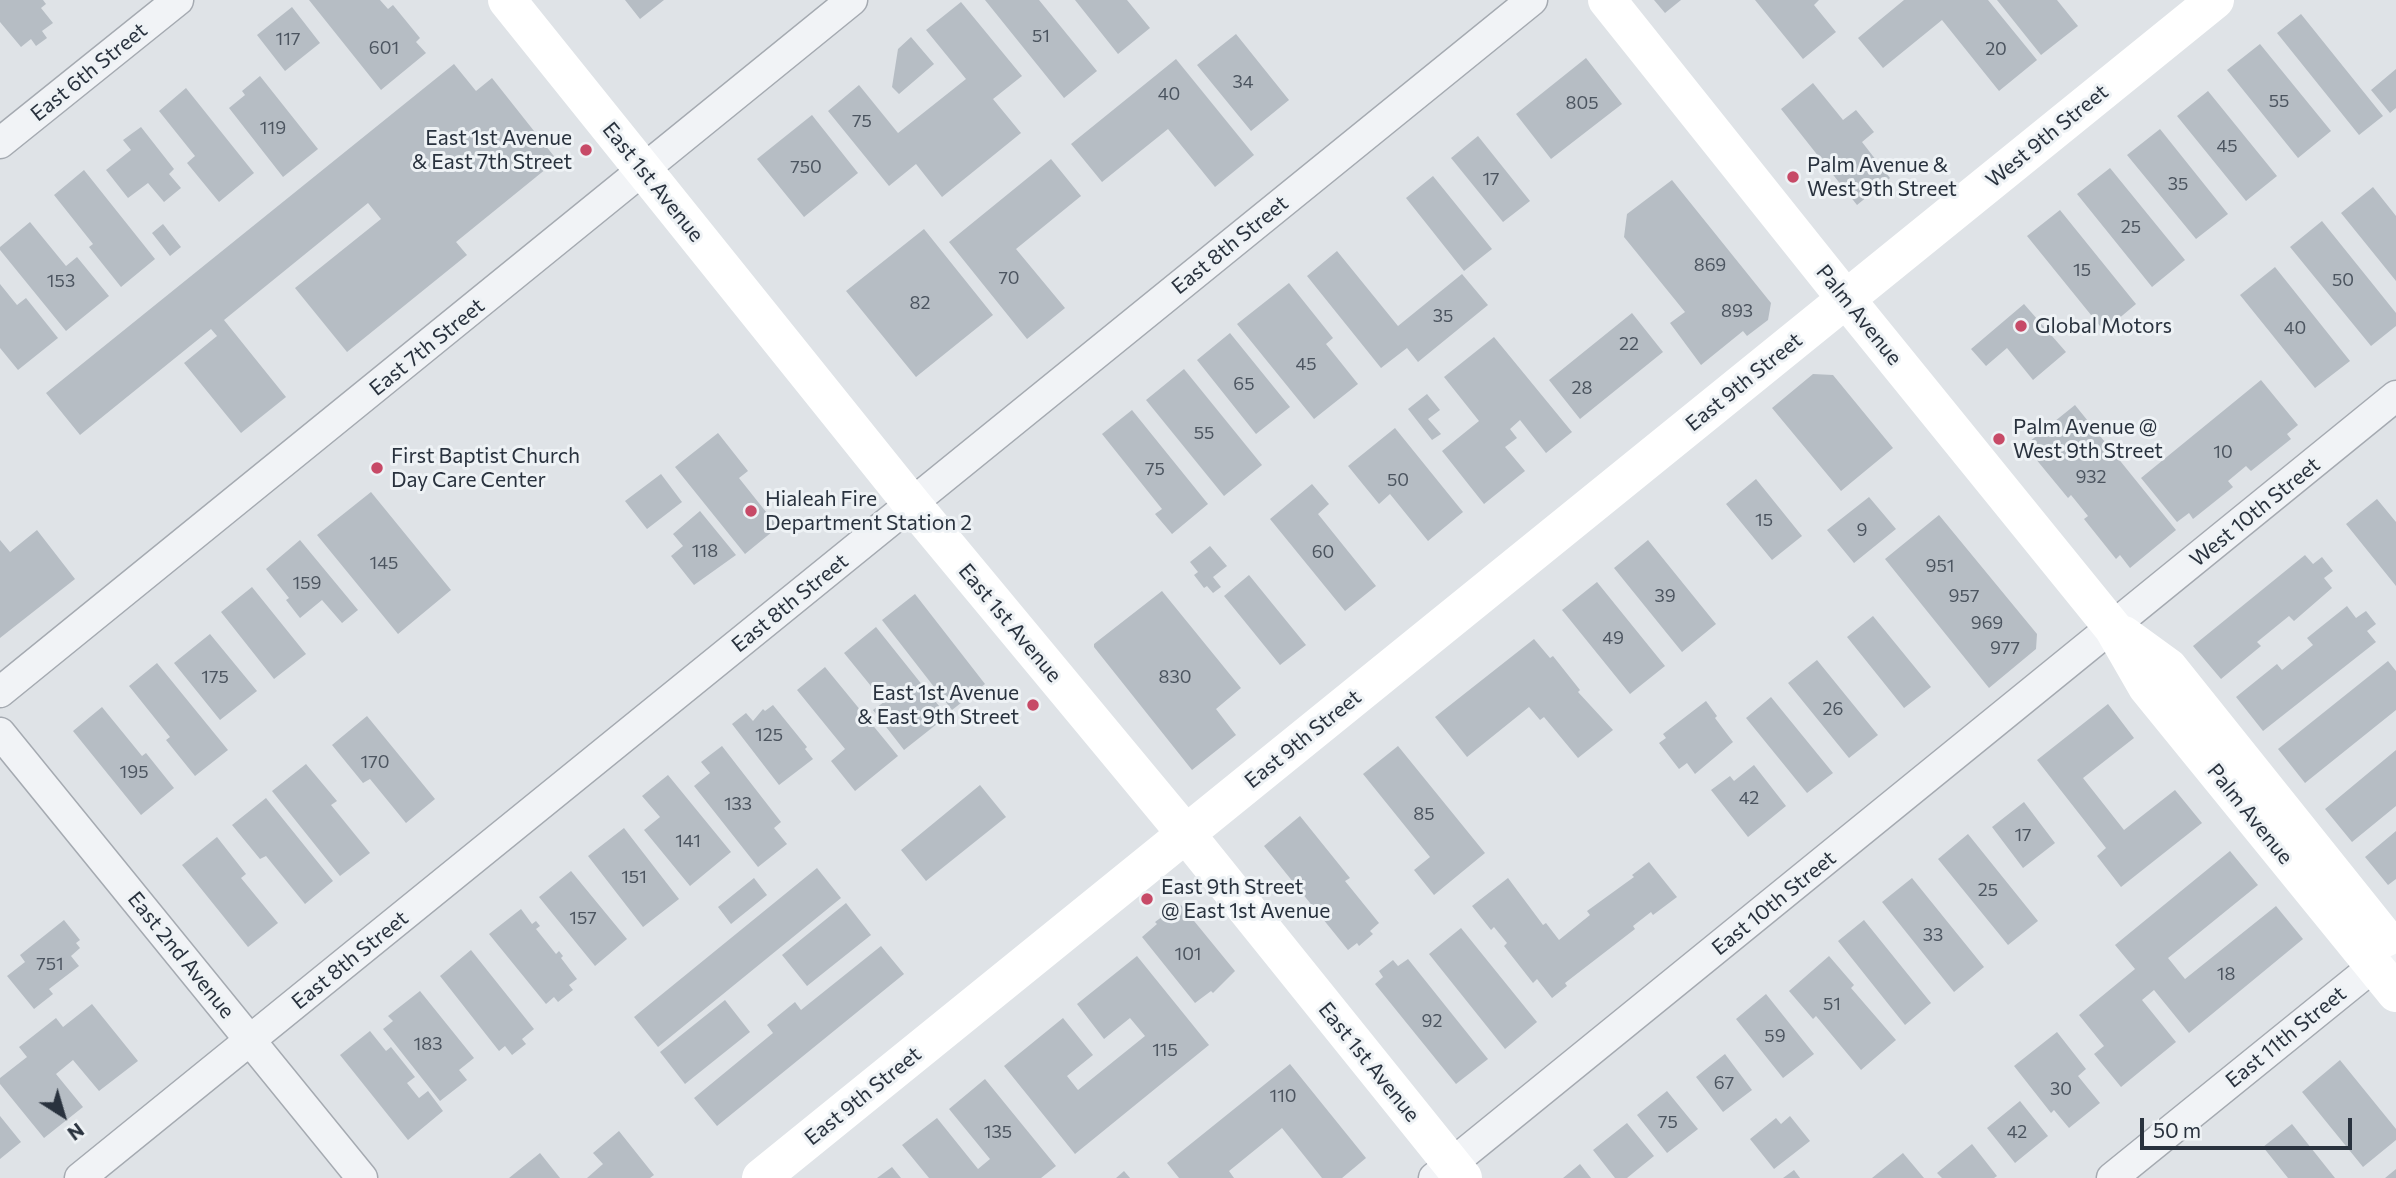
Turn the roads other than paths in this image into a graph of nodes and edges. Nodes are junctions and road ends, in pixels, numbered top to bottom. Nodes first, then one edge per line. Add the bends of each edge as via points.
1 (178, 0) edge
2 (507, 0) edge
3 (852, 0) edge
4 (1532, 0) edge
5 (1607, 0) edge
6 (2215, 0) edge
7 (0, 143) edge
8 (645, 170) junction
9 (1846, 299) junction
10 (2396, 396) edge
11 (912, 504) junction
12 (2113, 628) junction
13 (0, 692) edge
14 (0, 733) edge
15 (1186, 834) junction
16 (2391, 962) edge
17 (251, 1041) junction
18 (1449, 1173) edge
19 (80, 1178) edge
20 (362, 1178) edge
21 (761, 1178) edge
22 (2112, 1178) edge

1 - 7 street, East 6th Street
2 - 8 main road, East 1st Avenue
3 - 8 street, East 7th Street
4 - 11 street, East 8th Street
5 - 9 main road, Palm Avenue
6 - 9 main road, West 9th Street
8 - 11 main road, East 1st Avenue
8 - 13 street, East 7th Street
9 - 12 main road, Palm Avenue
9 - 15 main road, East 9th Street
10 - 12 street, West 10th Street
11 - 15 main road, East 1st Avenue
11 - 17 street, East 8th Street
12 - 16 main road, Palm Avenue via 2147,687
12 - 18 street, East 10th Street
14 - 17 street, East 2nd Avenue
15 - 18 main road, East 1st Avenue
15 - 21 main road, East 9th Street
16 - 22 street, East 11th Street
17 - 19 street, East 8th Street
17 - 20 street, East 2nd Avenue

